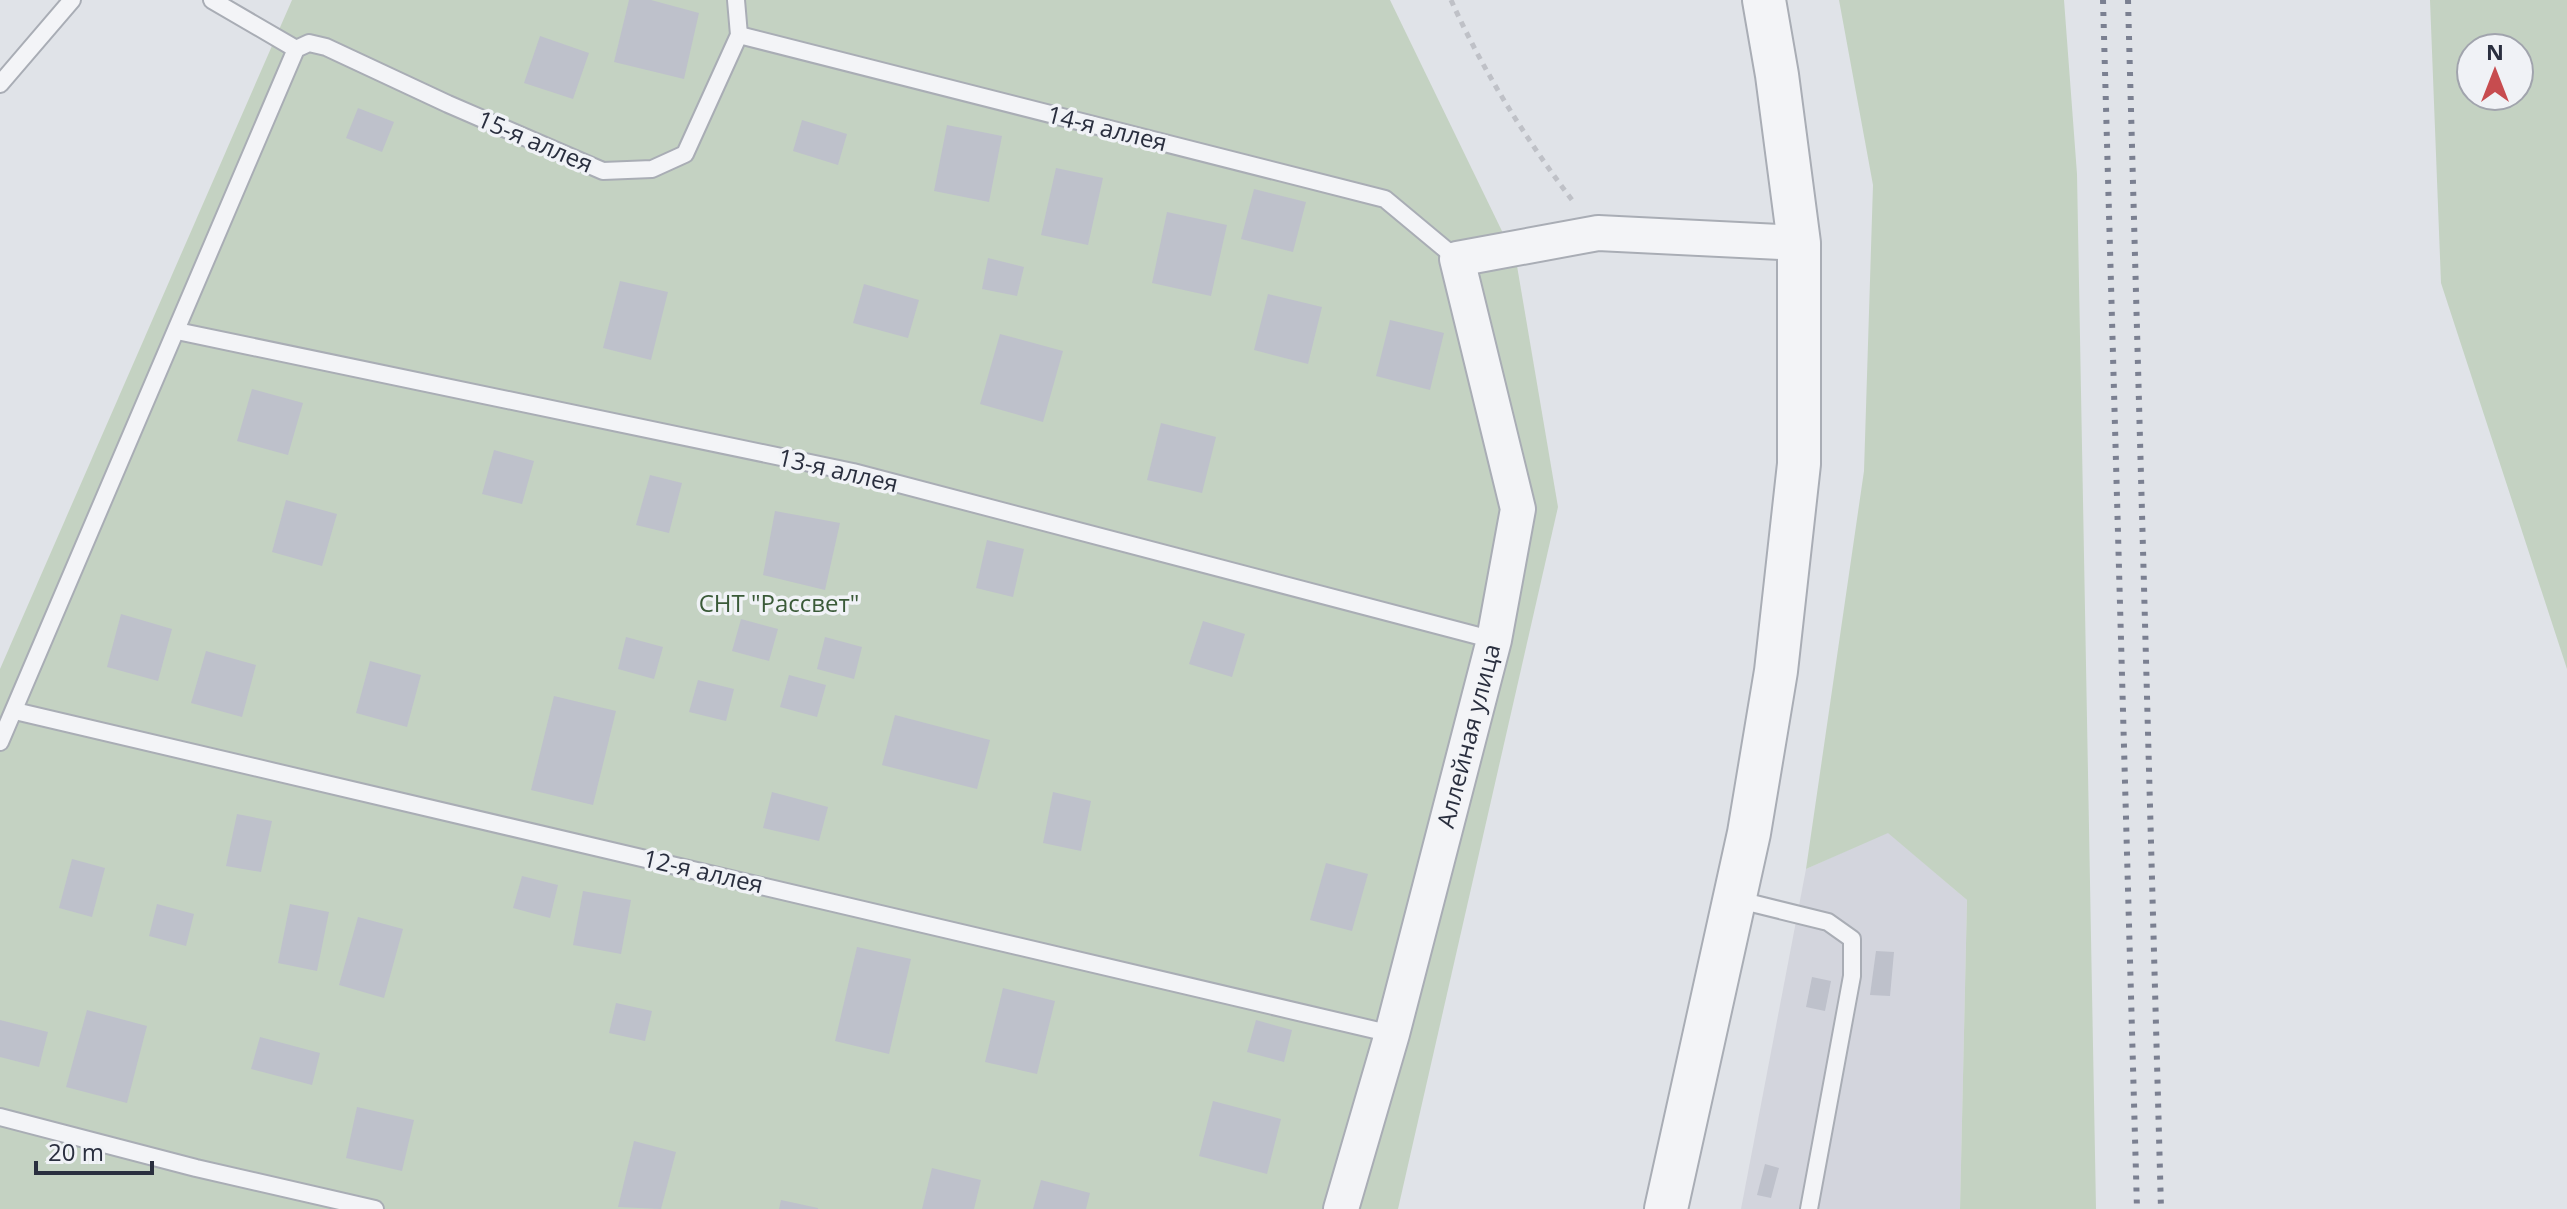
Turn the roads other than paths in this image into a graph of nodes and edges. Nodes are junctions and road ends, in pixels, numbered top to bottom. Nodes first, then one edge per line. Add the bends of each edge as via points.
1 (72, 0) edge
2 (212, 0) edge
3 (736, 0) edge
4 (1764, 0) edge
5 (739, 35) junction
6 (296, 49) junction
7 (0, 84) edge
8 (1799, 243) junction
9 (1457, 259) junction
10 (177, 331) junction
11 (1494, 640) junction
12 (15, 711) junction
13 (0, 742) edge
14 (1734, 899) junction
15 (1392, 1034) junction
16 (0, 1117) edge
17 (375, 1209) edge
18 (1341, 1209) edge
19 (1666, 1209) edge
20 (1809, 1209) edge

1 - 7 lane
2 - 6 lane
3 - 5 lane, 15-я аллея
4 - 8 street
5 - 6 lane, 15-я аллея via 685,154 652,169 603,171 326,47 309,43
5 - 9 lane, 14-я аллея via 1385,199
6 - 10 lane
8 - 9 street via 1598,233
8 - 14 street via 1799,464 1776,671
9 - 11 street, Аллейная улица via 1518,509
10 - 11 lane, 13-я аллея via 853,472
10 - 12 lane
11 - 15 street, Аллейная улица
12 - 13 lane
12 - 15 lane, 12-я аллея
14 - 19 street
14 - 20 lane via 1828,922 1852,939 1852,976
15 - 18 street, Аллейная улица
16 - 17 lane

